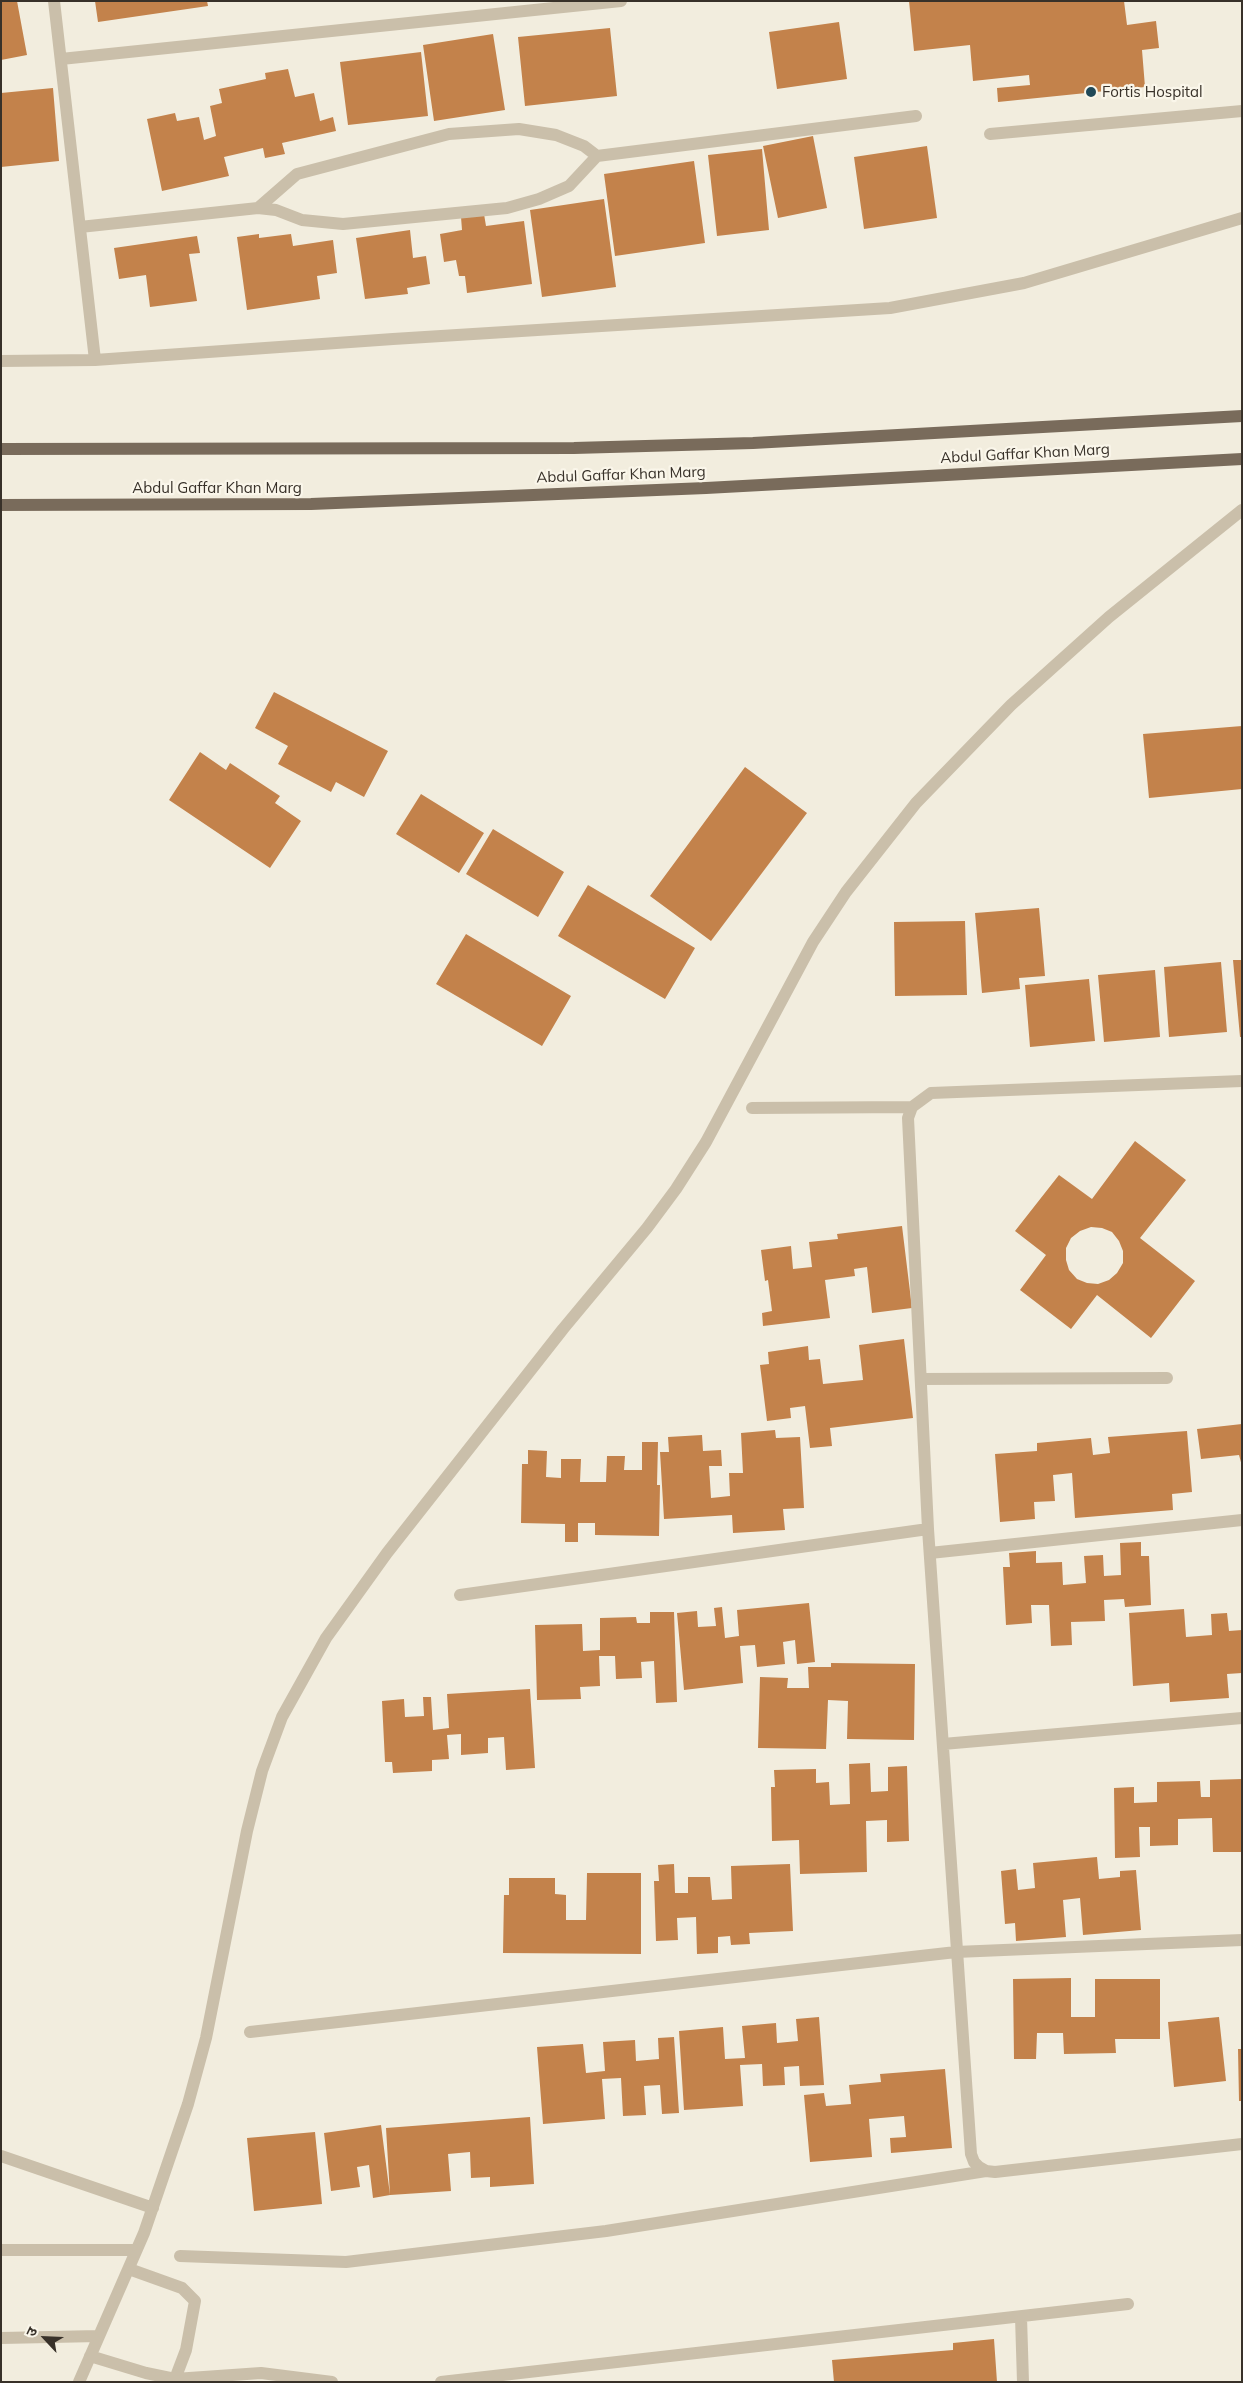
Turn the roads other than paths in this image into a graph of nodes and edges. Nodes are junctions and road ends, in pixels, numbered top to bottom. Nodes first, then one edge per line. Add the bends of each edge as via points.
1 (54, 1) edge
2 (621, 1) edge
3 (61, 59) junction
4 (1242, 112) edge
5 (916, 116) dead end
6 (990, 134) dead end
7 (597, 156) junction
8 (258, 208) junction
9 (1242, 218) edge
10 (80, 227) junction
11 (96, 360) junction
12 (1, 361) edge
13 (1242, 416) edge
14 (1, 449) edge
15 (1242, 459) edge
16 (1, 505) edge
17 (1242, 510) edge
18 (1242, 1081) edge
19 (912, 1107) junction
20 (752, 1108) dead end
21 (922, 1378) junction
22 (1167, 1378) dead end
23 (1242, 1520) edge
24 (928, 1529) junction
25 (930, 1553) junction
26 (460, 1595) dead end
27 (1242, 1718) edge
28 (943, 1744) junction
29 (1242, 1940) edge
30 (956, 1952) junction
31 (250, 2032) dead end
32 (1242, 2144) edge
33 (1, 2156) edge
34 (986, 2172) junction
35 (153, 2208) junction
36 (1, 2250) edge
37 (136, 2250) junction
38 (180, 2256) dead end
39 (128, 2269) junction
40 (1128, 2304) dead end
41 (1021, 2317) junction
42 (99, 2336) junction
43 (1, 2338) edge
44 (90, 2356) junction
45 (175, 2379) junction
46 (79, 2382) edge
47 (332, 2382) edge
48 (441, 2382) edge
49 (1023, 2382) edge

1 - 3 street
2 - 3 street
3 - 10 street
4 - 6 street
5 - 7 street
7 - 8 street via 569,186 507,208 343,224 302,220 276,210
7 - 8 street via 584,146 556,136 519,129 449,134 297,174
8 - 10 street
9 - 11 street via 1024,284 890,308
10 - 11 street
11 - 12 street
13 - 14 main road, Abdul Gaffar Khan Marg via 753,443 584,448
15 - 16 main road, Abdul Gaffar Khan Marg via 696,488 311,504
17 - 35 street via 1109,617 1011,705 910,810 846,892 812,942 706,1142 676,1189 387,1553 326,1638 282,1717 262,1771 206,2038
18 - 19 street via 931,1093
19 - 20 street
19 - 21 street via 908,1118
21 - 22 street
21 - 24 street
23 - 25 street
24 - 25 street
24 - 26 street
25 - 28 street
27 - 28 street
28 - 30 street
29 - 30 street
30 - 31 street
30 - 34 street via 971,2154 974,2162
32 - 34 street
33 - 35 street
34 - 38 street via 606,2231 346,2262
35 - 37 street
36 - 37 street
37 - 39 street
39 - 42 street
39 - 45 street via 182,2288 195,2301 186,2350
40 - 41 street
41 - 48 street
41 - 49 street
42 - 43 street
42 - 44 street
44 - 45 street
44 - 46 street
45 - 47 street via 261,2373

